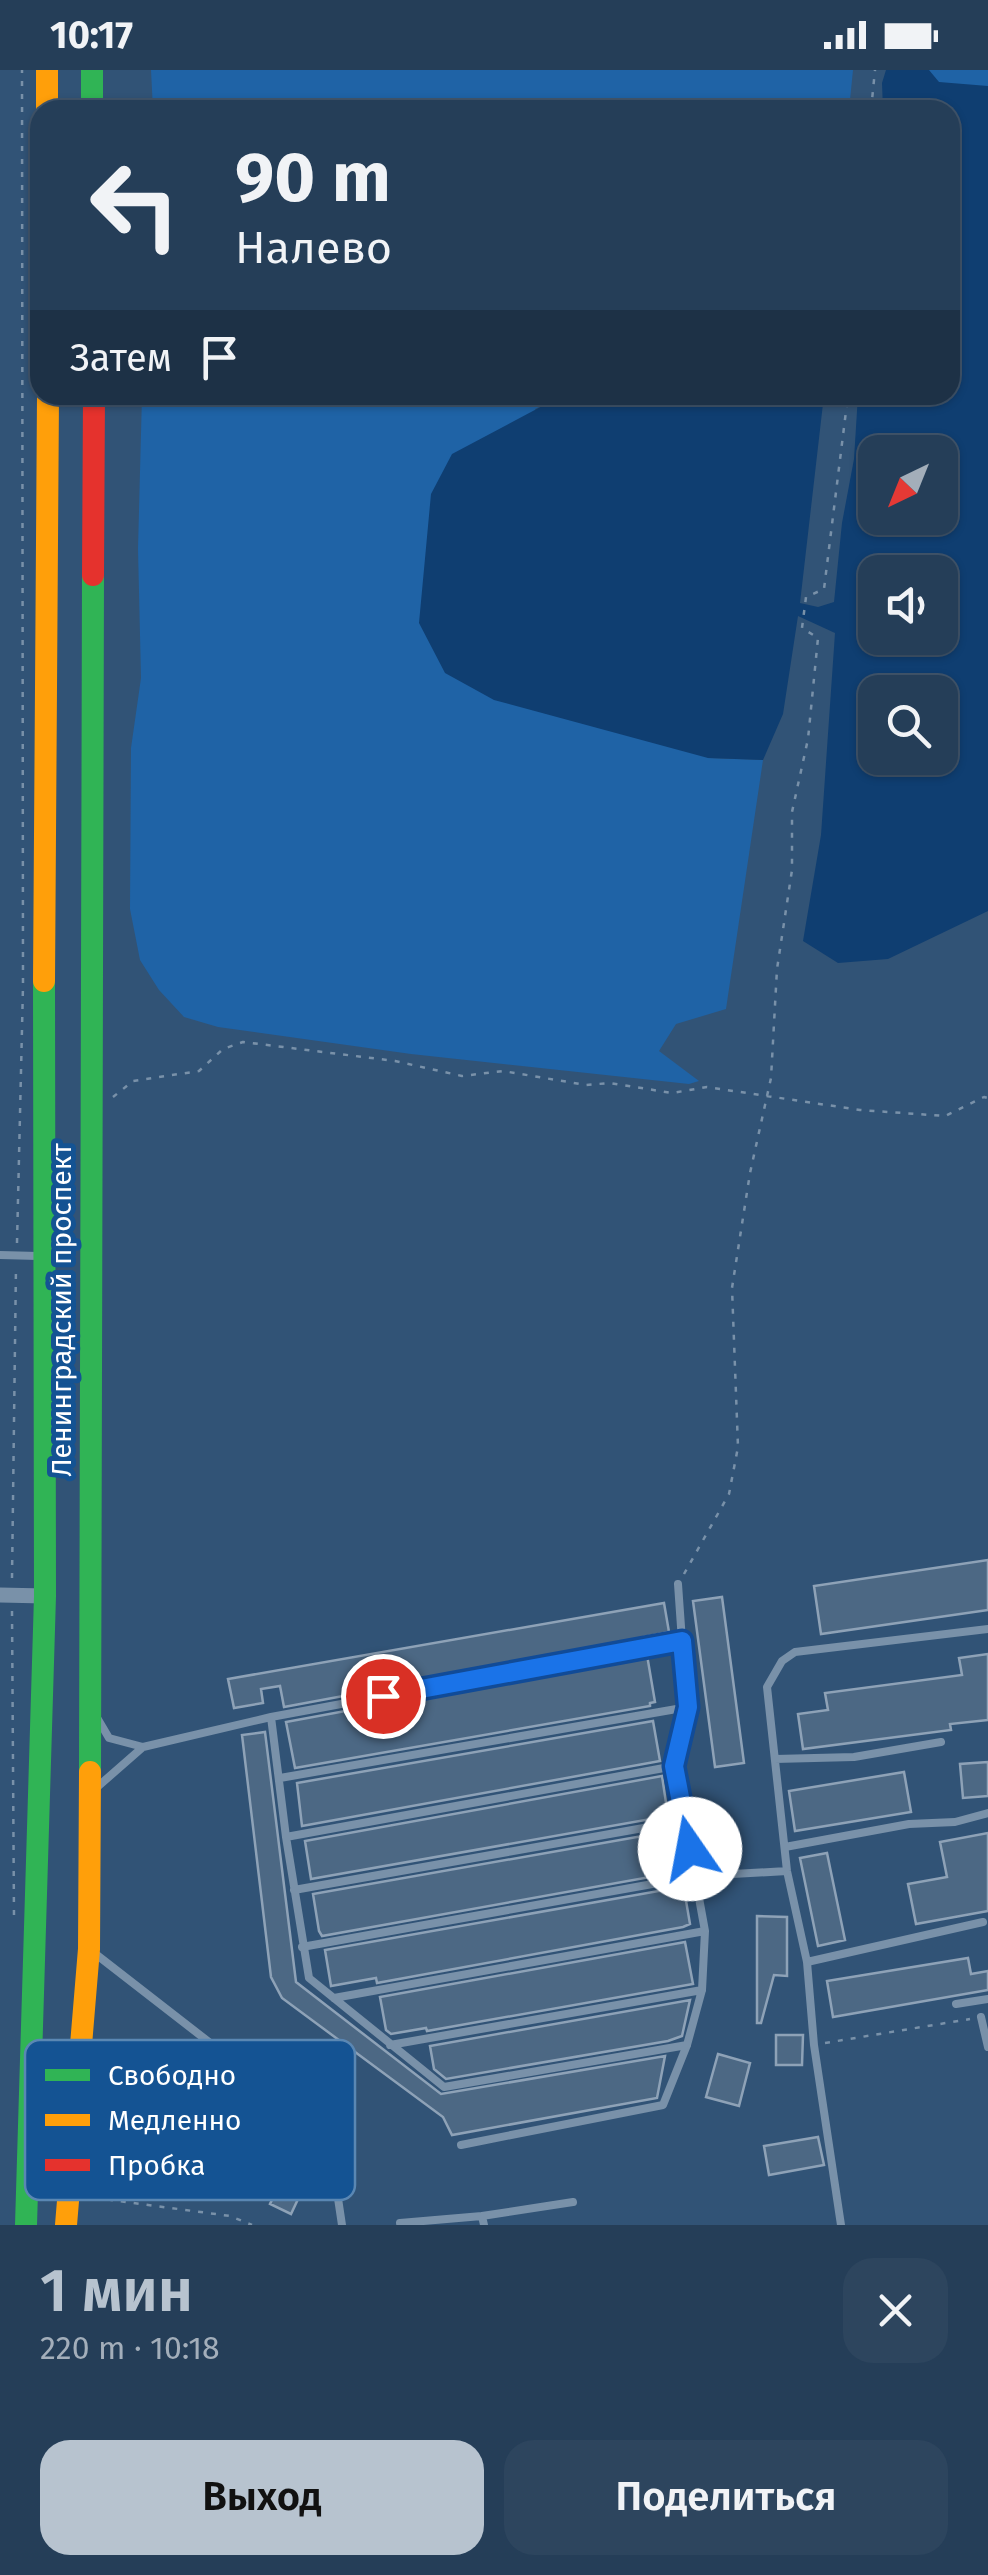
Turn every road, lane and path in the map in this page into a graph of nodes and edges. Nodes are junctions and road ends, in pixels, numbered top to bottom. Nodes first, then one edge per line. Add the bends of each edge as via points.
1 (22, 70) edge
2 (47, 70) edge
3 (92, 70) edge
4 (875, 70) edge
5 (48, 100) edge
6 (92, 100) edge
7 (872, 100) edge
8 (48, 405) edge
9 (94, 405) edge
10 (847, 405) edge
11 (767, 1097) junction
12 (988, 1098) edge
13 (104, 1103) dead end
14 (0, 1255) edge
15 (17, 1255) junction
16 (43, 1256) junction
17 (678, 1584) joint
18 (6, 1595) edge
19 (46, 1596) junction
20 (988, 1629) edge
21 (682, 1641) junction
22 (89, 1703) junction
23 (688, 1707) junction
24 (271, 1717) junction
25 (941, 1742) dead end
26 (144, 1747) junction
27 (775, 1759) junction
28 (674, 1766) junction
29 (280, 1778) junction
30 (88, 1796) junction
31 (988, 1813) edge
32 (683, 1821) junction
33 (286, 1837) junction
34 (785, 1847) junction
35 (788, 1871) junction
36 (697, 1876) junction
37 (294, 1890) junction
38 (982, 1922) dead end
39 (705, 1931) junction
40 (14, 1932) dead end
41 (302, 1946) junction
42 (89, 1948) junction
43 (807, 1962) junction
44 (702, 1990) junction
45 (334, 1998) junction
46 (988, 1999) edge
47 (956, 2004) dead end
48 (981, 2017) joint
49 (32, 2040) edge
50 (81, 2040) edge
51 (208, 2040) edge
52 (390, 2045) junction
53 (687, 2045) junction
54 (814, 2045) junction
55 (988, 2047) edge
56 (460, 2145) dead end
57 (27, 2200) edge
58 (68, 2200) edge
59 (118, 2200) edge
60 (338, 2200) edge
61 (572, 2202) dead end
62 (483, 2221) edge
63 (400, 2223) edge
64 (26, 2225) edge
65 (66, 2225) edge
66 (252, 2225) edge
67 (342, 2225) edge
68 (841, 2225) edge

1 - 15 path
2 - 5 main road
3 - 6 main road
4 - 7 path
8 - 16 main road, Ленинградский проспект
9 - 22 main road, Ленинградский проспект
10 - 11 path via 824,588 806,597 802,628 818,638 808,739 792,812 792,870
11 - 12 path via 945,1116
11 - 13 path via 706,1087 672,1093 586,1085 504,1071 462,1076 243,1042 199,1070 133,1081
11 - 17 path via 732,1288 738,1447 729,1494
14 - 15 lane
15 - 16 lane
15 - 18 path
16 - 19 main road, Ленинградский проспект
17 - 21 lane
18 - 19 street
18 - 40 path
19 - 49 main road, Ленинградский проспект
20 - 27 lane via 796,1652 782,1661 767,1687
21 - 23 lane
21 - 24 lane
22 - 26 lane via 109,1738
22 - 30 main road, Ленинградский проспект
23 - 28 lane
23 - 29 lane
24 - 26 lane
24 - 29 lane
25 - 27 lane via 854,1757
26 - 30 lane
27 - 34 lane
28 - 32 lane
28 - 33 lane
29 - 33 lane
30 - 42 main road, Ленинградский проспект
31 - 34 lane
32 - 36 lane
32 - 37 lane
33 - 37 lane
34 - 35 lane
35 - 36 lane
35 - 43 lane
36 - 39 lane
36 - 41 lane
37 - 41 lane
38 - 43 lane
39 - 44 lane
39 - 45 lane
41 - 45 lane via 309,1978
42 - 50 main road, Ленинградский проспект
42 - 51 lane
43 - 54 lane
44 - 52 lane
44 - 53 lane
45 - 52 lane
46 - 47 lane
48 - 54 path
48 - 55 lane
52 - 53 lane via 444,2087
53 - 56 lane via 664,2105
54 - 68 lane
57 - 64 main road, Ленинградский проспект
58 - 65 main road, Ленинградский проспект
59 - 66 path
60 - 67 lane
61 - 62 lane
62 - 63 lane

